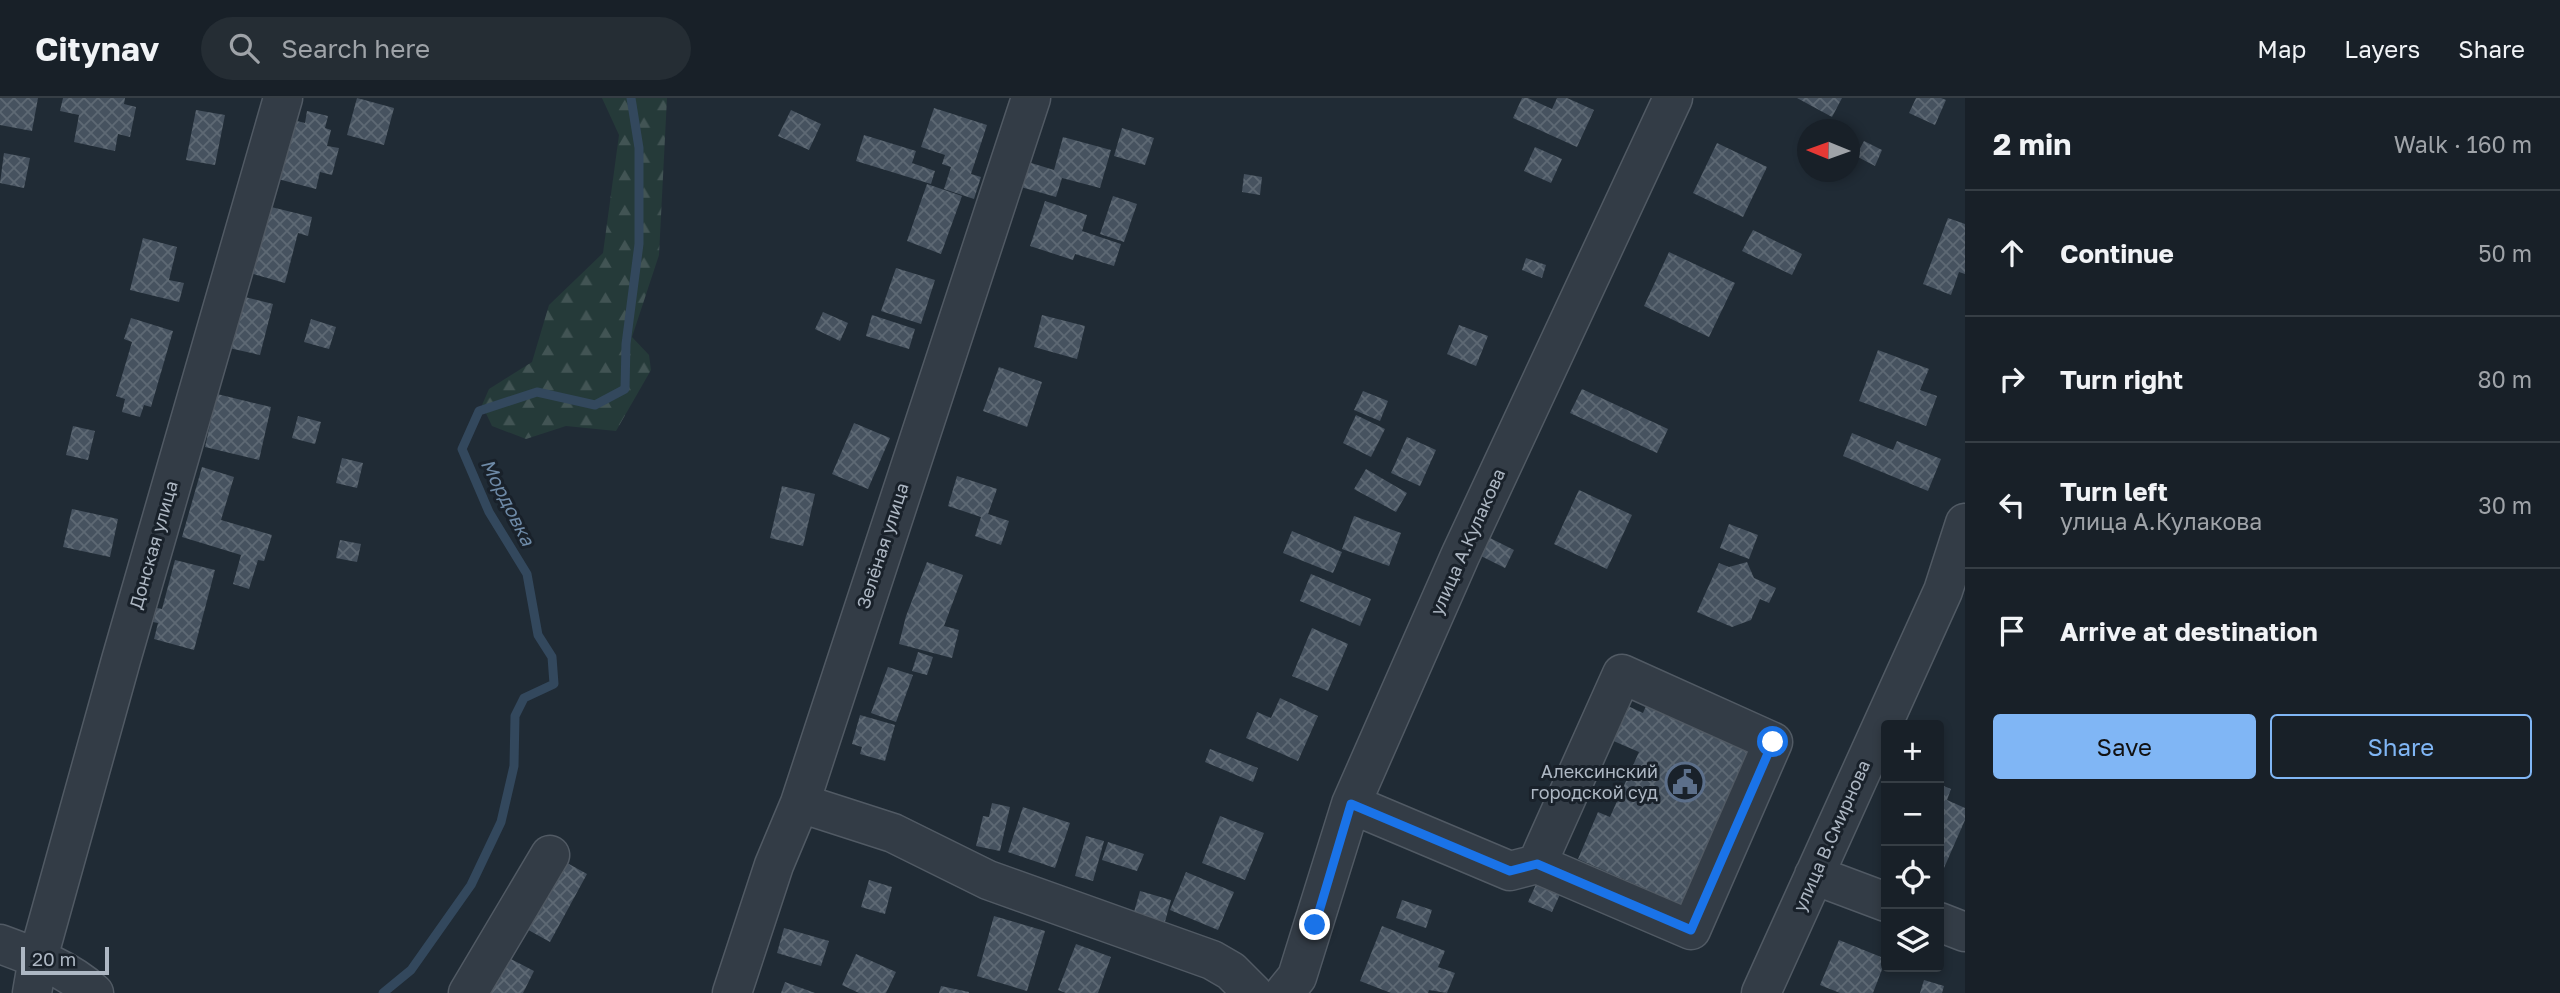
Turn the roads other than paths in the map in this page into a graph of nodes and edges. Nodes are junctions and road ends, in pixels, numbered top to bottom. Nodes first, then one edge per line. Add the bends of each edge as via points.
1 (283, 98) edge
2 (1031, 98) edge
3 (1673, 98) edge
4 (1965, 523) edge
5 (800, 803) junction
6 (1351, 804) junction
7 (550, 855) dead end
8 (1537, 864) junction
9 (1814, 875) junction
10 (1881, 900) edge
11 (1944, 924) edge
12 (1965, 932) edge
13 (0, 944) edge
14 (35, 975) edge
15 (94, 993) edge
16 (468, 993) edge
17 (732, 993) edge
18 (1253, 993) edge
19 (1284, 993) edge
20 (1761, 993) edge

1 - 14 street, Донская улица
2 - 5 street, Зелёная улица
3 - 6 street, улица А.Кулакова via 1460,556
4 - 9 street, улица В.Смирнова via 1943,591
5 - 17 street, Зелёная улица via 774,865
5 - 18 street via 893,834 988,880 1212,960
6 - 8 street via 1510,871
6 - 19 street, улица А.Кулакова via 1297,977
7 - 16 street
8 - 8 street via 1622,674 1773,742 1691,930
9 - 10 street
9 - 20 street, улица В.Смирнова
11 - 12 street
13 - 14 street
14 - 15 street via 85,985

